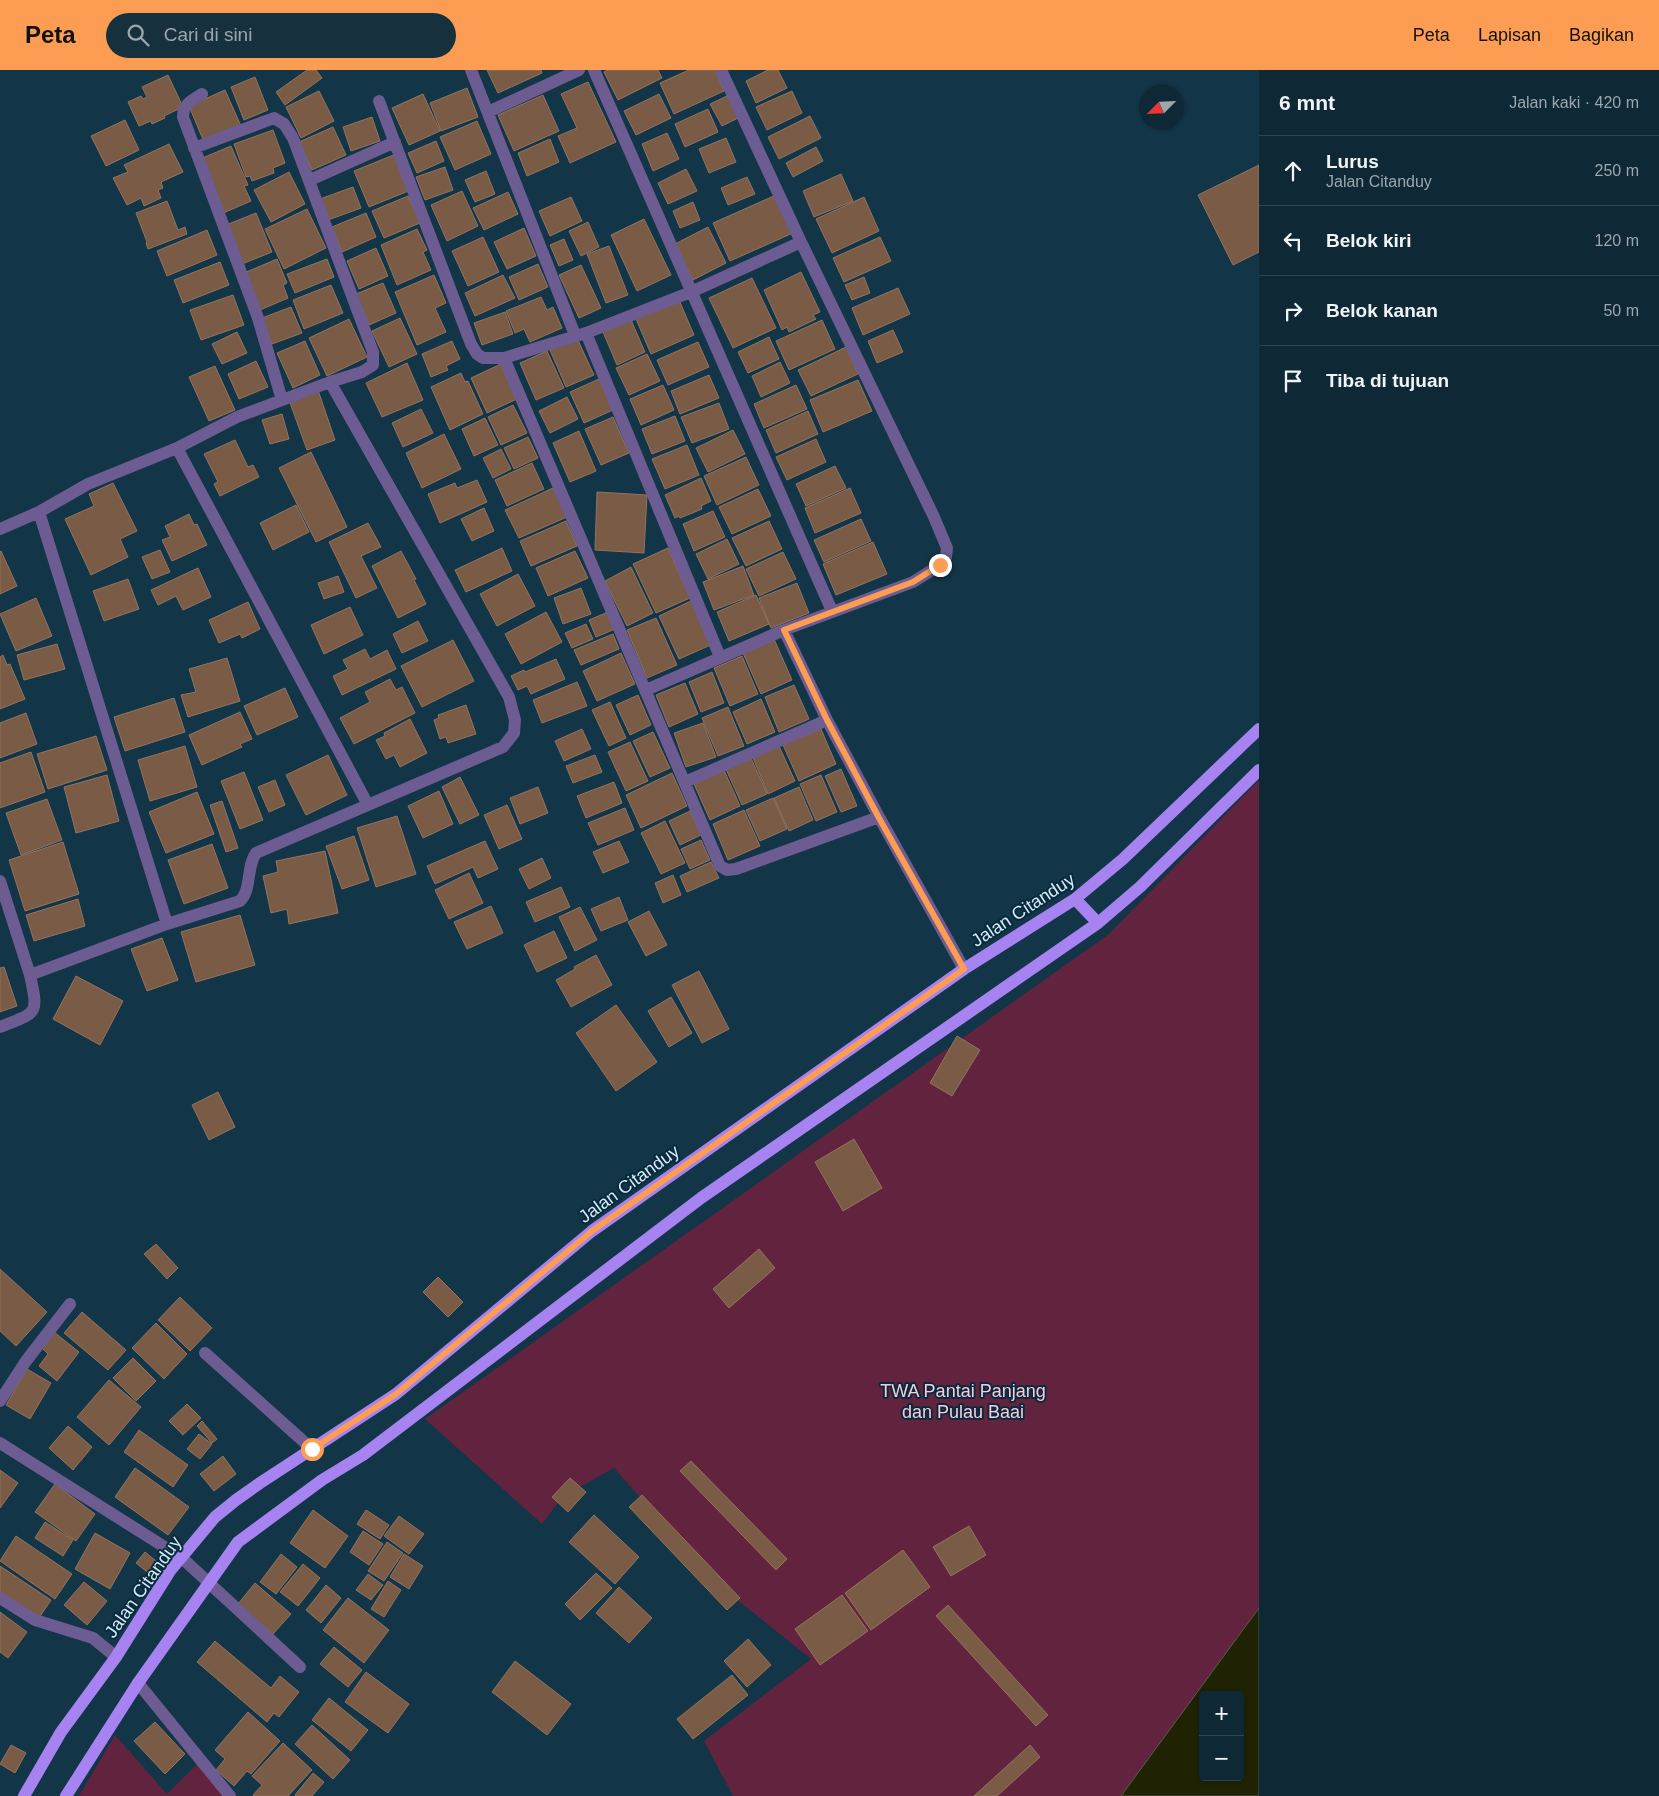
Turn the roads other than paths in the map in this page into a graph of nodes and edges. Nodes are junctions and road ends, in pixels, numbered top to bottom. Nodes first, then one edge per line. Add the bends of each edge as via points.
1 (470, 70) edge
2 (579, 70) edge
3 (594, 70) edge
4 (721, 70) edge
5 (202, 94) dead end
6 (379, 101) dead end
7 (488, 112) junction
8 (395, 142) junction
9 (194, 148) junction
10 (310, 180) junction
11 (801, 242) junction
12 (691, 292) junction
13 (580, 334) junction
14 (504, 358) junction
15 (330, 382) junction
16 (282, 400) junction
17 (177, 448) junction
18 (39, 512) junction
19 (0, 528) edge
20 (832, 611) junction
21 (784, 630) junction
22 (720, 657) junction
23 (646, 690) junction
24 (827, 720) junction
25 (1259, 729) edge
26 (1259, 770) edge
27 (685, 782) junction
28 (368, 806) junction
29 (879, 818) junction
30 (0, 881) edge
31 (1075, 899) junction
32 (1098, 923) junction
33 (167, 924) junction
34 (964, 969) junction
35 (30, 975) junction
36 (0, 1027) edge
37 (70, 1304) dead end
38 (205, 1353) dead end
39 (0, 1401) edge
40 (0, 1443) edge
41 (312, 1449) junction
42 (182, 1558) junction
43 (208, 1583) junction
44 (0, 1598) edge
45 (116, 1657) junction
46 (300, 1667) dead end
47 (138, 1683) junction
48 (24, 1796) edge
49 (66, 1796) edge
50 (230, 1796) edge

1 - 7 street
2 - 7 street
3 - 12 street
4 - 11 street
5 - 9 street via 183,109
6 - 8 street
7 - 13 street
8 - 10 street
8 - 14 street via 471,344 483,358
9 - 10 street via 274,118 284,124 293,138
9 - 16 street via 258,318
10 - 15 street via 373,352 373,365
11 - 12 street
11 - 20 street via 947,548 946,557 940,565 913,582
12 - 13 street
12 - 20 street
13 - 14 street
13 - 22 street
14 - 23 street
15 - 16 street
15 - 28 street via 509,697 516,720 514,733 503,747
16 - 17 street via 237,417
17 - 18 street via 88,484
17 - 28 street
18 - 19 street
18 - 33 street
20 - 21 street
21 - 22 street
21 - 24 street
22 - 23 street
23 - 27 street
24 - 27 street
24 - 29 street
25 - 31 main road, Jalan Citanduy via 1123,859
26 - 32 main road via 1140,887
27 - 29 street via 720,866 727,870
28 - 33 street via 256,853 251,859 245,896 240,901
29 - 34 street
30 - 35 street
31 - 32 main road
31 - 34 main road, Jalan Citanduy
32 - 43 main road via 701,1198 363,1455 258,1526 238,1542
33 - 35 street
34 - 41 main road, Jalan Citanduy via 592,1231 396,1394
35 - 36 street via 34,1009
37 - 39 street
38 - 41 street
40 - 42 street
41 - 42 main road, Jalan Citanduy via 236,1500 216,1517
42 - 43 street
42 - 45 main road, Jalan Citanduy
43 - 46 street
43 - 47 main road
44 - 45 street via 36,1620 93,1638
45 - 48 main road, Jalan Citanduy via 61,1732
47 - 49 main road
47 - 50 street

